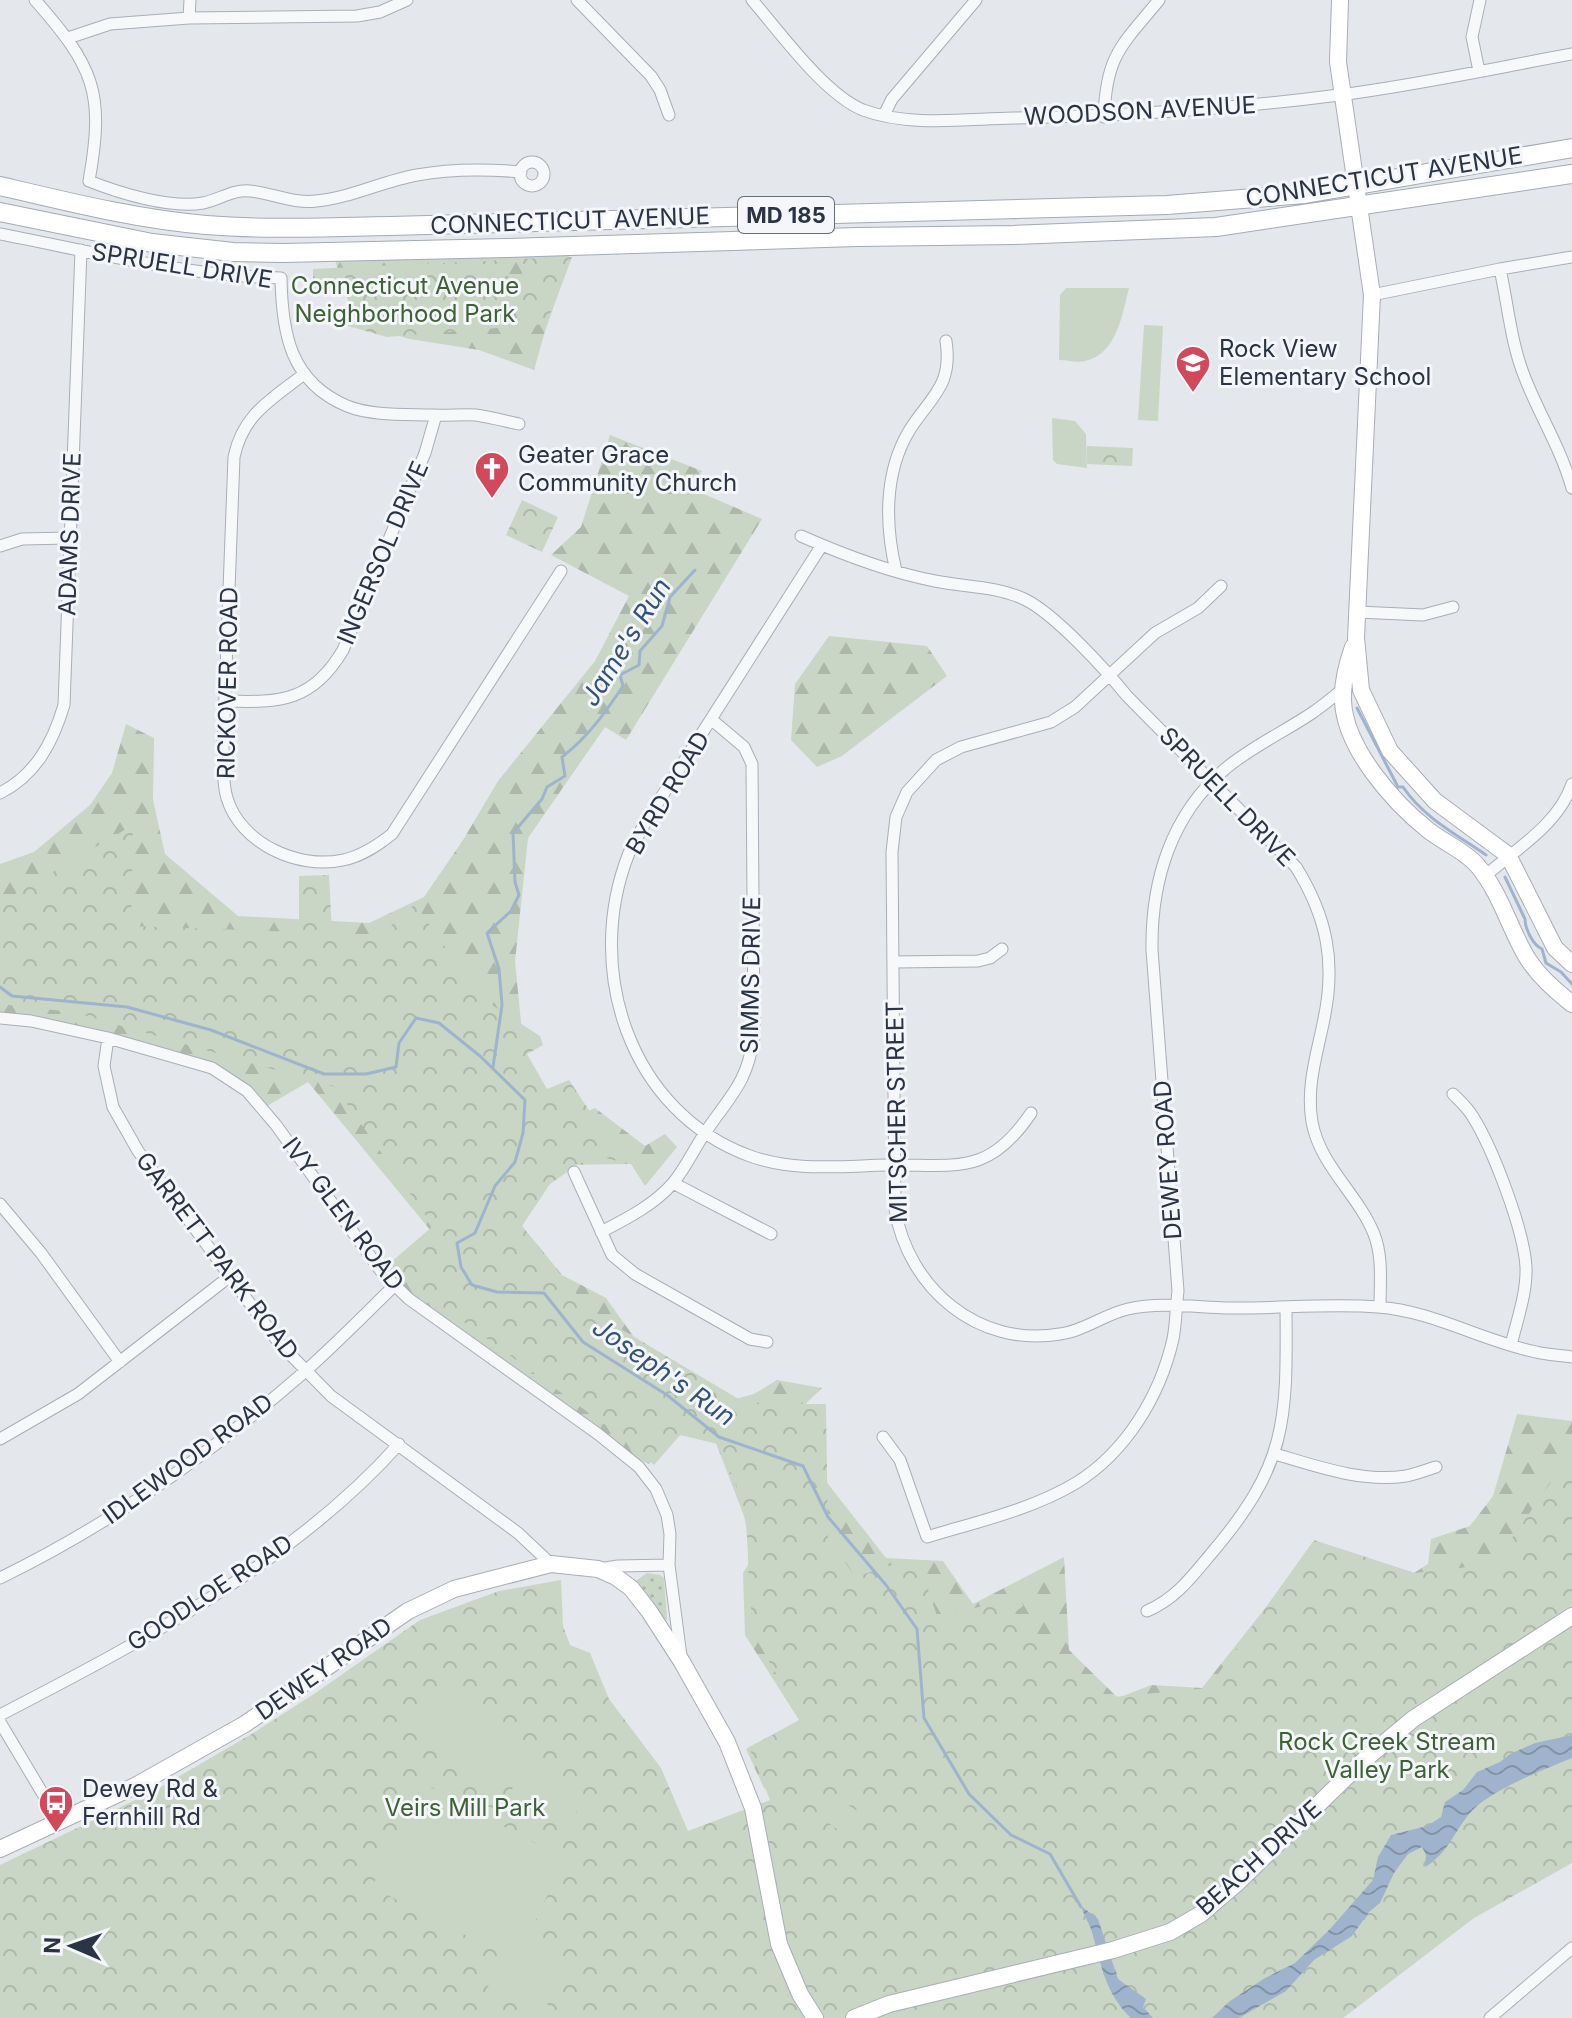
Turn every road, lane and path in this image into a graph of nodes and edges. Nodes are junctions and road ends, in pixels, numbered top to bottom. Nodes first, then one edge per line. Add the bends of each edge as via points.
1 (35, 0) edge
2 (190, 0) edge
3 (407, 0) edge
4 (577, 0) edge
5 (752, 0) edge
6 (976, 0) edge
7 (1159, 0) edge
8 (1340, 0) edge
9 (1480, 0) edge
10 (189, 18) junction
11 (68, 38) junction
12 (1572, 54) edge
13 (1479, 71) junction
14 (1343, 94) junction
15 (669, 115) dead end
16 (884, 115) junction
17 (1104, 117) junction
18 (1572, 148) edge
19 (521, 172) dead end
20 (1572, 174) edge
21 (1356, 185) junction
22 (0, 186) edge
23 (1360, 207) junction
24 (0, 212) edge
25 (0, 234) edge
26 (81, 250) junction
27 (1572, 257) edge
28 (1500, 269) junction
29 (1372, 295) junction
30 (946, 341) dead end
31 (304, 374) junction
32 (436, 415) junction
33 (519, 424) dead end
34 (1572, 488) edge
35 (801, 536) dead end
36 (69, 538) junction
37 (822, 545) junction
38 (0, 546) edge
39 (561, 571) dead end
40 (896, 571) junction
41 (1221, 586) dead end
42 (1453, 607) dead end
43 (1358, 612) junction
44 (1356, 638) junction
45 (1109, 674) junction
46 (1360, 684) junction
47 (1344, 695) junction
48 (226, 701) junction
49 (712, 720) junction
50 (1213, 782) junction
51 (1572, 784) edge
52 (0, 793) edge
53 (1568, 807) edge
54 (1508, 855) junction
55 (1485, 876) junction
56 (1002, 949) dead end
57 (894, 962) junction
58 (1572, 964) edge
59 (1572, 1004) edge
60 (0, 1018) edge
61 (108, 1038) junction
62 (1453, 1094) dead end
63 (1031, 1113) dead end
64 (704, 1135) junction
65 (894, 1165) junction
66 (574, 1172) dead end
67 (673, 1183) junction
68 (0, 1204) edge
69 (601, 1232) junction
70 (771, 1234) dead end
71 (229, 1277) junction
72 (395, 1285) junction
73 (1176, 1306) junction
74 (1286, 1307) junction
75 (1380, 1307) junction
76 (767, 1342) dead end
77 (1511, 1345) junction
78 (1572, 1357) edge
79 (120, 1362) junction
80 (304, 1372) junction
81 (883, 1437) dead end
82 (0, 1439) edge
83 (399, 1444) junction
84 (1275, 1454) junction
85 (1436, 1467) dead end
86 (551, 1564) junction
87 (669, 1565) junction
88 (598, 1569) junction
89 (0, 1578) edge
90 (1147, 1611) dead end
91 (1572, 1616) edge
92 (682, 1662) junction
93 (0, 1715) edge
94 (0, 1722) edge
95 (59, 1821) junction
96 (0, 1849) edge
97 (1572, 1948) edge
98 (815, 2018) edge
99 (854, 2018) edge
100 (1490, 2018) edge

1 - 11 street
2 - 10 street
3 - 10 street via 357,16
4 - 15 street via 651,76
5 - 16 street, WOODSON AVENUE via 847,102
6 - 16 street
7 - 17 street via 1112,63
8 - 14 street
9 - 13 street via 1472,37
10 - 11 street via 110,24
11 - 19 street via 97,105 89,181 111,190 174,203 203,203 247,190 317,201 418,175
12 - 13 street, WOODSON AVENUE
13 - 14 street, WOODSON AVENUE
14 - 17 street, WOODSON AVENUE
14 - 21 street
16 - 17 street, WOODSON AVENUE via 912,120
18 - 21 main road, CONNECTICUT AVENUE / MD 185
20 - 23 main road, CONNECTICUT AVENUE / MD 185
21 - 22 main road, CONNECTICUT AVENUE / MD 185 via 1167,205 301,228 136,216
21 - 23 street
23 - 24 main road, CONNECTICUT AVENUE / MD 185 via 1170,229 283,253 152,243
23 - 29 street
25 - 26 street, SPRUELL DRIVE
26 - 31 street, SPRUELL DRIVE via 241,277 281,278 282,320
26 - 36 street, ADAMS DRIVE
27 - 28 street
28 - 29 street
28 - 34 street via 1525,379
29 - 43 street
30 - 40 street via 948,357 934,400 910,430 893,465 890,534
31 - 32 street, SPRUELL DRIVE via 348,407
31 - 48 street, RICKOVER ROAD via 255,413 238,437
32 - 33 street, SPRUELL DRIVE via 476,415
32 - 48 street, INGERSOL DRIVE via 425,453 333,667 296,695 269,703
35 - 37 street, SPRUELL DRIVE
36 - 38 street via 22,539
36 - 52 street, ADAMS DRIVE via 64,705 48,750 18,783
37 - 40 street, SPRUELL DRIVE
37 - 49 street, BYRD ROAD
39 - 48 street, RICKOVER ROAD via 403,819 392,834 359,855 340,861 306,860 269,849 252,836 226,796
40 - 45 street, SPRUELL DRIVE via 1025,599
41 - 45 street, MITSCHER STREET
42 - 43 street via 1423,615
43 - 44 street
44 - 46 street
44 - 47 street
45 - 50 street, SPRUELL DRIVE
45 - 57 street, MITSCHER STREET via 1051,722 961,747 936,760 907,792 896,817 892,852
46 - 47 street, DEWEY ROAD
46 - 54 street via 1390,751 1435,801
47 - 50 street, DEWEY ROAD via 1257,747
47 - 55 street via 1347,724 1393,799 1476,863
49 - 64 street, SIMMS DRIVE via 744,747 752,764 754,1037 749,1065 735,1093
49 - 64 street, BYRD ROAD via 629,854 614,910 612,951 614,994 640,1065 660,1093
50 - 73 street, DEWEY ROAD via 1182,820 1165,854 1152,921
50 - 75 street, SPRUELL DRIVE via 1296,867 1322,923 1330,953 1330,986 1309,1090 1312,1123 1321,1149 1374,1236
51 - 53 street
53 - 54 street
54 - 55 street
54 - 58 street via 1555,948
55 - 59 street via 1527,957 1549,986
56 - 57 street via 978,961
57 - 65 street, MITSCHER STREET
60 - 61 street
61 - 71 street, GARRETT PARK ROAD via 104,1066 113,1107 138,1151
61 - 72 street, IVY GLEN ROAD via 212,1068 247,1091
62 - 77 street via 1473,1115 1521,1234 1525,1285
63 - 65 street, BYRD ROAD via 991,1156 952,1166
64 - 65 street, BYRD ROAD via 782,1165
64 - 67 street, SIMMS DRIVE
65 - 73 street, MITSCHER STREET via 895,1209 906,1251 929,1288 981,1324 1021,1336 1059,1335 1128,1309
66 - 69 street
67 - 69 street, SIMMS DRIVE via 639,1212
67 - 70 street
68 - 79 street
69 - 76 street via 612,1255 635,1274 750,1339
71 - 79 street
71 - 80 street, GARRETT PARK ROAD
72 - 80 street, IDLEWOOD ROAD
72 - 87 street, IVY GLEN ROAD via 639,1467 667,1515
73 - 74 street, MITSCHER STREET
73 - 81 street, DEWEY ROAD via 1173,1339 1159,1385 1136,1425 1076,1483 1033,1504 927,1537 900,1460
74 - 75 street, MITSCHER STREET
74 - 84 street via 1286,1391
75 - 77 street, MITSCHER STREET via 1434,1318
77 - 78 street, MITSCHER STREET
79 - 82 street via 78,1394
80 - 83 street, GARRETT PARK ROAD
80 - 89 street, IDLEWOOD ROAD via 135,1502
83 - 86 street, GARRETT PARK ROAD
83 - 93 street, GOODLOE ROAD via 305,1530 211,1598
84 - 85 street via 1326,1470 1370,1476 1404,1476
84 - 90 street via 1236,1524 1179,1592
86 - 88 street, DEWEY ROAD
86 - 95 street, DEWEY ROAD via 454,1589 408,1611 245,1724 135,1786
87 - 88 street, DEWEY ROAD
87 - 92 street
88 - 92 street via 631,1588
91 - 99 street, BEACH DRIVE via 1413,1719 1201,1914 1153,1939 889,2004
92 - 98 street via 743,1779 757,1823 778,1938
94 - 95 street
95 - 96 street, DEWEY ROAD
97 - 100 street

